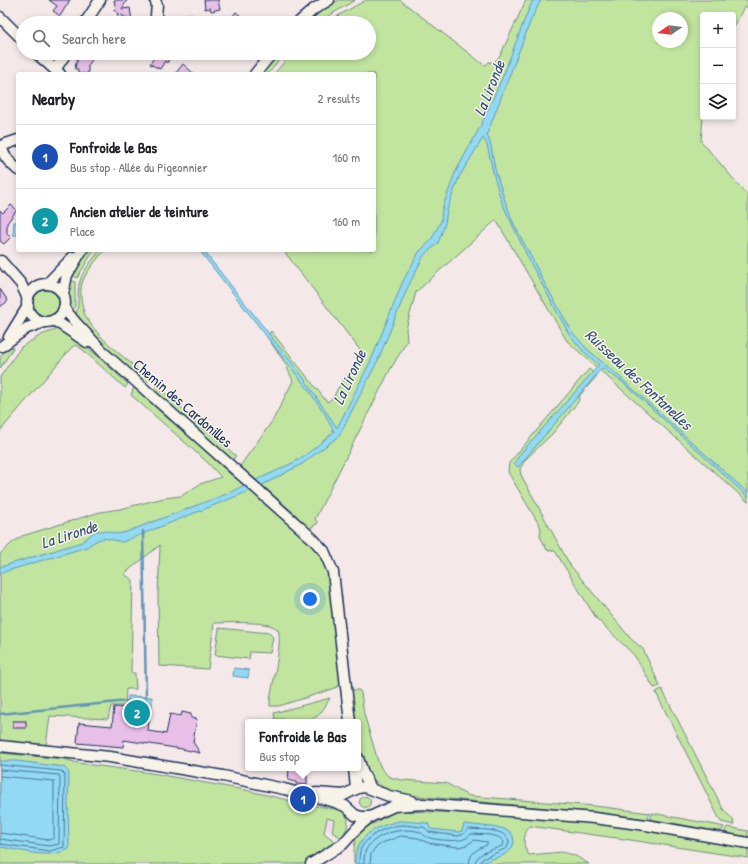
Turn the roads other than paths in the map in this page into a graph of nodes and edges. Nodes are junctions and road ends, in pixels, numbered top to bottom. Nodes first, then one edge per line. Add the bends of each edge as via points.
1 (100, 0) edge
2 (155, 0) edge
3 (329, 0) edge
4 (156, 15) dead end
5 (90, 16) edge
6 (306, 16) edge
7 (0, 17) edge
8 (16, 33) edge
9 (44, 60) edge
10 (63, 60) edge
11 (266, 60) edge
12 (58, 72) edge
13 (257, 72) edge
14 (16, 141) edge
15 (16, 168) edge
16 (79, 252) edge
17 (80, 252) edge
18 (0, 261) edge
19 (43, 285) junction
20 (63, 294) junction
21 (28, 303) junction
22 (64, 308) junction
23 (50, 321) junction
24 (1, 347) edge
25 (105, 354) junction
26 (350, 719) edge
27 (0, 746) edge
28 (361, 767) edge
29 (354, 771) edge
30 (284, 789) junction
31 (373, 789) junction
32 (354, 790) junction
33 (423, 804) junction
34 (352, 811) junction
35 (371, 816) junction
36 (352, 835) junction
37 (748, 842) edge
38 (311, 864) edge

1 - 5 street
2 - 4 street
3 - 6 street
7 - 8 street
9 - 12 street
10 - 12 street
11 - 13 street
14 - 15 street via 3,145 2,150 4,156
16 - 19 street
17 - 20 street via 67,276
18 - 19 street via 25,280
18 - 21 street via 21,284
19 - 20 street via 54,286
19 - 21 street via 31,292
20 - 22 street
21 - 23 street via 34,317
21 - 24 street via 20,321
22 - 23 street via 60,315
22 - 25 street, Chemin des Cardonilles
23 - 24 street via 31,326
23 - 25 street, Chemin des Cardonilles via 71,330
25 - 26 street, Chemin des Cardonilles via 264,494 324,551 334,572
27 - 30 street via 110,757
28 - 31 street
29 - 32 street
30 - 32 street via 336,795 344,795
30 - 34 street via 335,802
31 - 32 street via 362,787
31 - 33 street via 389,796
31 - 35 street via 380,802 379,808
32 - 34 street via 349,800
33 - 35 street via 394,806
33 - 37 street via 594,818
34 - 35 street via 361,817
34 - 36 street
35 - 36 street
36 - 38 street via 344,844

